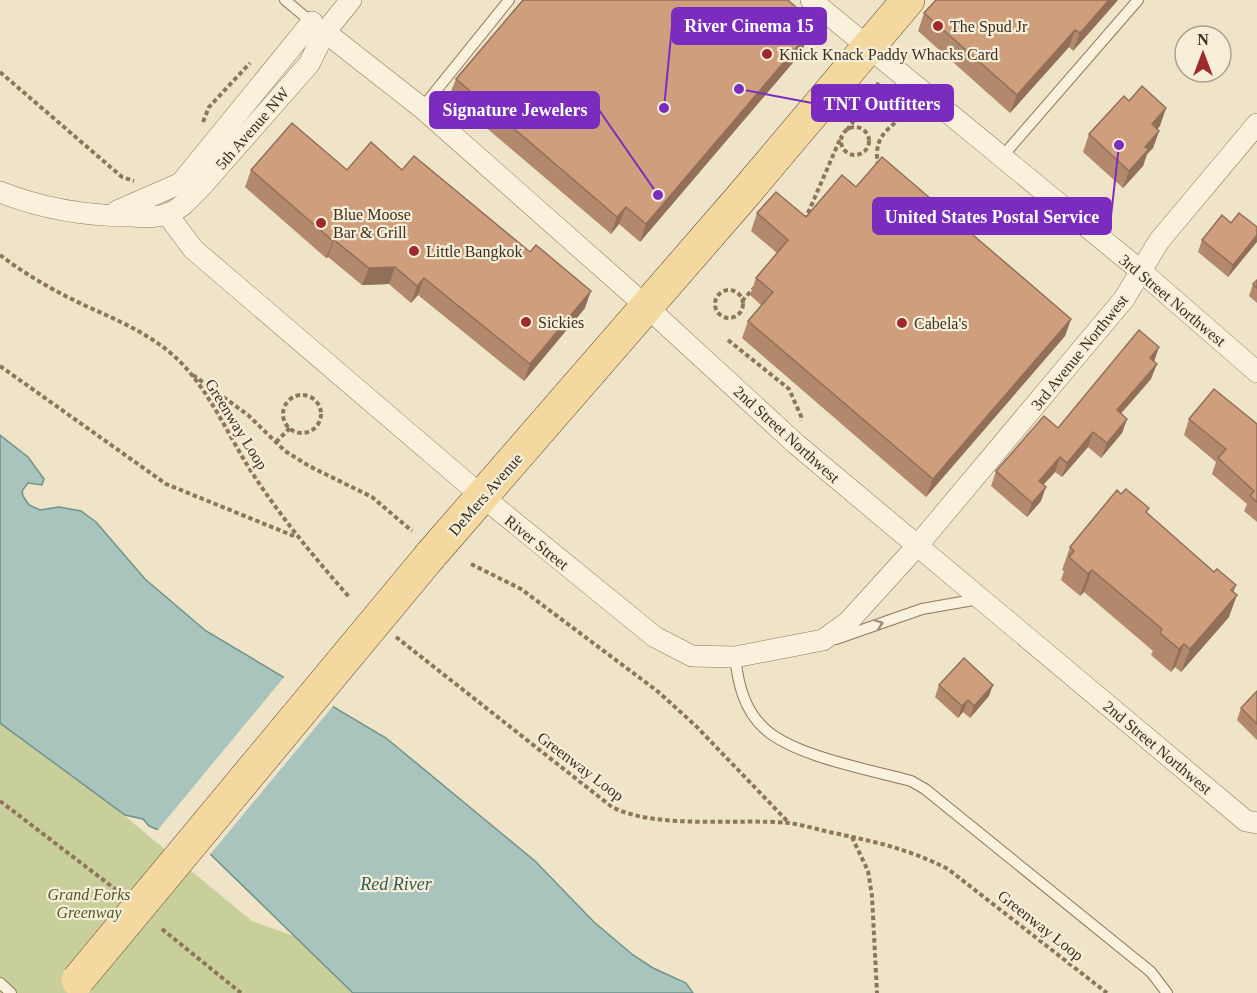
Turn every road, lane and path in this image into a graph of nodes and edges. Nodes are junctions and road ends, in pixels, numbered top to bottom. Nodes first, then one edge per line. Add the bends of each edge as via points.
1 (285, 0) edge
2 (351, 0) edge
3 (510, 0) edge
4 (811, 0) edge
5 (908, 0) edge
6 (1138, 0) edge
7 (318, 27) junction
8 (869, 48) junction
9 (253, 59) dead end
10 (0, 72) edge
11 (886, 80) dead end
12 (908, 102) dead end
13 (422, 108) junction
14 (201, 130) dead end
15 (847, 130) junction
16 (1255, 132) edge
17 (842, 137) junction
18 (869, 143) junction
19 (878, 145) junction
20 (1001, 158) junction
21 (882, 175) edge
22 (144, 181) dead end
23 (0, 192) edge
24 (167, 214) junction
25 (105, 216) junction
26 (801, 228) edge
27 (0, 255) edge
28 (1142, 272) junction
29 (758, 283) edge
30 (742, 301) junction
31 (647, 307) junction
32 (728, 340) dead end
33 (0, 366) edge
34 (1257, 372) edge
35 (193, 375) junction
36 (290, 428) junction
37 (276, 442) junction
38 (796, 444) junction
39 (483, 497) junction
40 (295, 536) junction
41 (421, 544) junction
42 (917, 546) junction
43 (471, 564) dead end
44 (350, 598) dead end
45 (979, 599) junction
46 (393, 634) dead end
47 (824, 640) junction
48 (735, 657) junction
49 (0, 801) edge
50 (789, 823) junction
51 (1257, 823) edge
52 (852, 837) junction
53 (124, 896) dead end
54 (162, 929) dead end
55 (0, 983) edge
56 (73, 987) edge
57 (11, 993) edge
58 (241, 993) edge
59 (877, 993) edge
60 (1107, 993) edge
61 (1167, 993) edge

1 - 7 lane
2 - 7 street
3 - 13 lane
4 - 8 street, 3rd Street Northwest
5 - 8 main road, DeMers Avenue
6 - 20 lane
7 - 13 street, 2nd Street Northwest
7 - 24 street, 5th Avenue NW via 309,64 200,188
7 - 25 street via 181,183
8 - 20 street, 3rd Street Northwest
8 - 31 main road, DeMers Avenue
9 - 14 path via 209,107
10 - 22 path via 122,177
11 - 15 path via 876,83 867,104
12 - 19 path
13 - 31 street, 2nd Street Northwest
15 - 17 path
15 - 18 path via 864,130
16 - 28 street, 3rd Avenue Northwest via 1159,241
17 - 18 path via 844,150 852,155 861,154
17 - 26 path
18 - 19 path
19 - 21 path via 877,165
20 - 28 street, 3rd Street Northwest
23 - 25 street via 52,209
24 - 25 street
24 - 39 street, River Street via 193,249
27 - 35 path, Greenway Loop via 48,287 123,321 156,341
28 - 34 street, 3rd Street Northwest
28 - 42 street, 3rd Avenue Northwest
29 - 30 path
30 - 30 path via 735,317 722,316 716,309 717,296 725,291 738,293
31 - 38 street, 2nd Street Northwest
31 - 39 main road, DeMers Avenue
32 - 38 path via 789,389 801,416
33 - 40 path via 166,484
35 - 37 path, Greenway Loop
35 - 40 path, Greenway Loop
36 - 36 path via 283,414 286,403 296,396 313,398 321,414 316,426 305,433
36 - 37 path
37 - 41 path, Greenway Loop via 309,466 372,497
38 - 42 street, 2nd Street Northwest
39 - 41 main road, DeMers Avenue
39 - 48 street, River Street via 673,649 692,656
40 - 44 path, Greenway Loop
41 - 56 main road, DeMers Avenue, bridge
42 - 45 street, 2nd Street Northwest
42 - 47 street, River Street via 848,622
43 - 50 path via 521,589 656,690
47 -> 45 lane via 922,609
45 - 51 street, 2nd Street Northwest via 1246,821
46 - 50 path, Greenway Loop via 605,802 628,815
47 - 48 street, River Street
48 - 61 lane via 739,686 763,728 795,747 911,781 925,789 1151,972
49 - 53 path
50 - 52 path, Greenway Loop
52 - 59 path via 868,872 872,896
52 - 60 path, Greenway Loop via 889,844 948,869
54 - 58 path
55 - 57 lane

